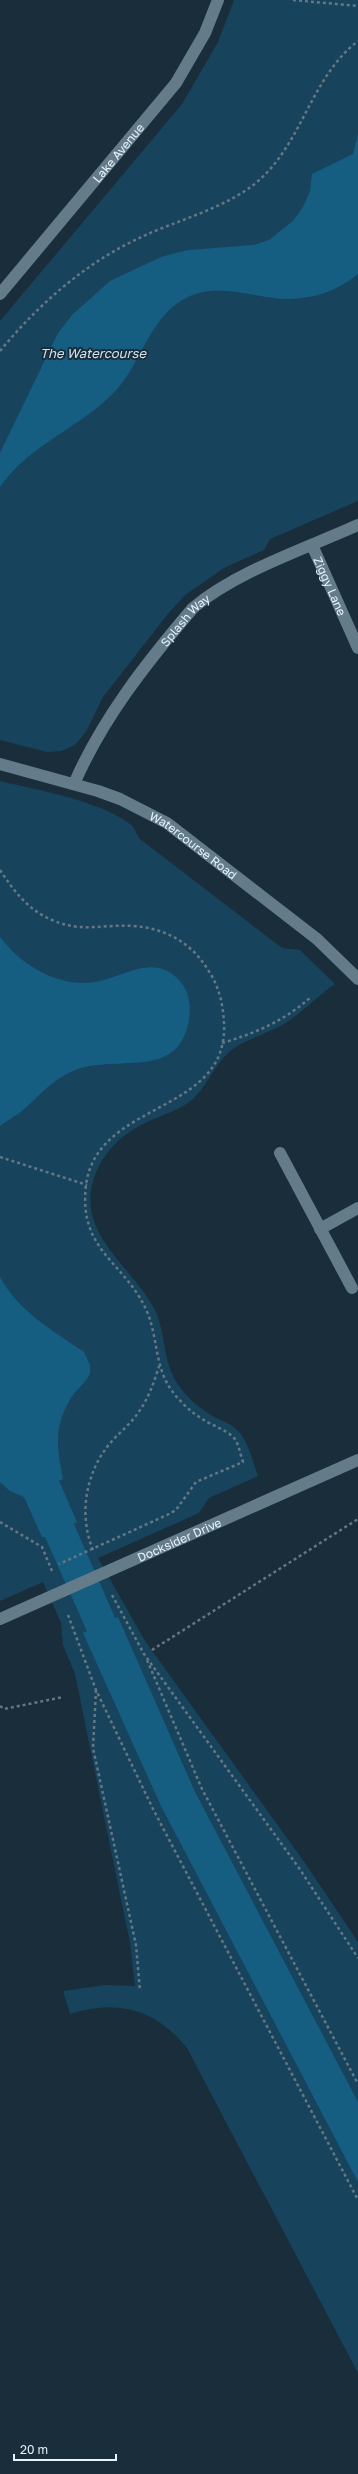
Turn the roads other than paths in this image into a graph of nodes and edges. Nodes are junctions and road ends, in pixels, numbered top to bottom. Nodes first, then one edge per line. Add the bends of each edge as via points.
1 (218, 0) edge
2 (0, 294) edge
3 (358, 525) edge
4 (312, 546) junction
5 (358, 648) edge
6 (0, 764) edge
7 (74, 784) junction
8 (358, 979) edge
9 (280, 1154) dead end
10 (358, 1208) edge
11 (320, 1229) junction
12 (352, 1288) dead end
13 (358, 1460) edge
14 (0, 1619) edge

1 - 2 street, Lake Avenue via 205,33 176,83
3 - 4 street, Splash Way
4 - 5 street, Ziggy Lane
4 - 7 street, Splash Way via 223,586 193,608 118,703 97,737
6 - 7 street, Watercourse Road
7 - 8 street, Watercourse Road via 120,800 182,833 317,939
9 - 11 street
10 - 11 street
11 - 12 street
13 - 14 street, Docksider Drive

